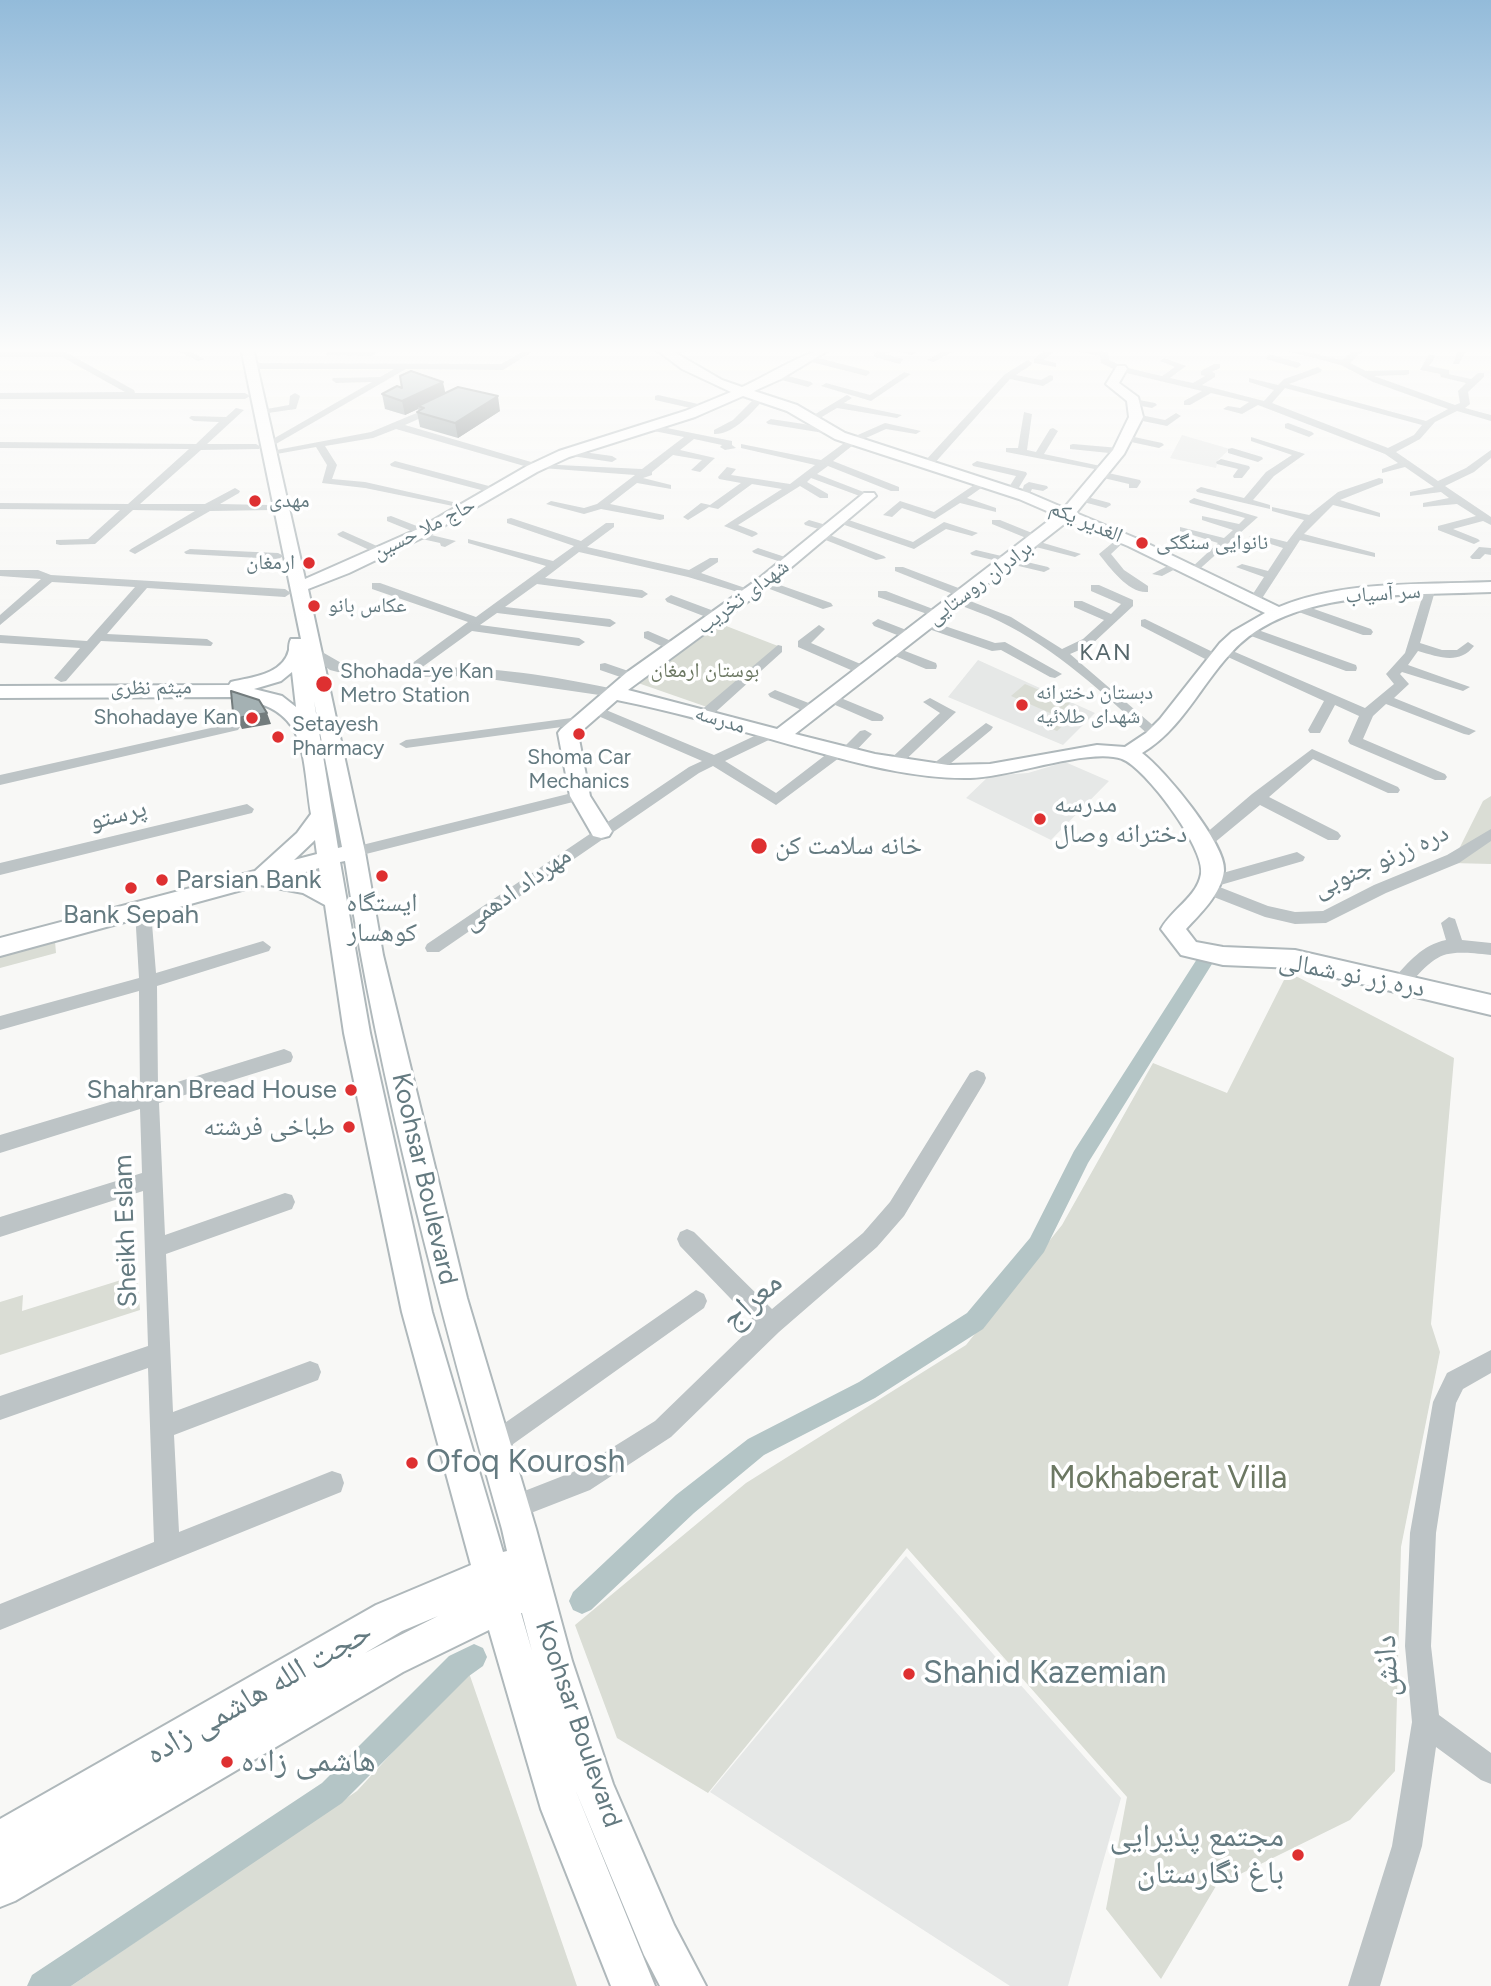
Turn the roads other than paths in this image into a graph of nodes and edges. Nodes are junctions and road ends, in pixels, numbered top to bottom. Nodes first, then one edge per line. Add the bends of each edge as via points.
1 (205, 441) edge
2 (262, 441) edge
3 (264, 441) edge
4 (277, 441) edge
5 (343, 441) edge
6 (450, 441) edge
7 (610, 441) edge
8 (686, 441) edge
9 (720, 441) edge
10 (853, 441) edge
11 (856, 441) edge
12 (949, 441) edge
13 (1024, 441) edge
14 (1047, 441) edge
15 (1124, 441) edge
16 (1138, 441) edge
17 (1259, 441) edge
18 (1349, 441) edge
19 (1410, 441) edge
20 (1413, 441) edge
21 (0, 445) edge
22 (320, 445) junction
23 (1159, 445) dead end
24 (1357, 445) junction
25 (199, 446) junction
26 (744, 446) dead end
27 (1428, 446) dead end
28 (1073, 447) dead end
29 (1341, 447) dead end
30 (265, 448) junction
31 (731, 448) dead end
32 (1010, 450) dead end
33 (1119, 451) junction
34 (1232, 451) dead end
35 (673, 452) junction
36 (569, 453) junction
37 (1022, 453) junction
38 (1491, 453) edge
39 (1388, 455) junction
40 (1038, 456) junction
41 (1258, 459) dead end
42 (1221, 462) dead end
43 (633, 463) dead end
44 (826, 463) junction
45 (1407, 463) junction
46 (395, 464) dead end
47 (928, 464) junction
48 (977, 464) dead end
49 (540, 466) junction
50 (696, 470) dead end
51 (1102, 471) junction
52 (1386, 471) dead end
53 (648, 473) junction
54 (1238, 476) dead end
55 (1359, 476) dead end
56 (677, 478) dead end
57 (637, 480) junction
58 (750, 481) junction
59 (800, 481) junction
60 (982, 481) junction
61 (1341, 482) dead end
62 (718, 485) dead end
63 (1133, 486) dead end
64 (1204, 486) dead end
65 (667, 487) junction
66 (1440, 487) junction
67 (1043, 488) dead end
68 (1354, 488) junction
69 (895, 489) dead end
70 (235, 491) dead end
71 (496, 491) junction
72 (1017, 494) junction
73 (1414, 494) dead end
74 (657, 496) dead end
75 (824, 496) dead end
76 (869, 496) joint
77 (1080, 498) junction
78 (1250, 498) junction
79 (958, 499) junction
80 (1459, 500) junction
81 (1194, 501) dead end
82 (1332, 501) junction
83 (449, 504) dead end
84 (551, 504) dead end
85 (764, 505) junction
86 (1106, 505) dead end
87 (1427, 505) dead end
88 (0, 506) edge
89 (601, 506) junction
90 (130, 507) junction
91 (208, 508) junction
92 (268, 508) junction
93 (784, 510) dead end
94 (992, 510) dead end
95 (417, 514) dead end
96 (1066, 514) junction
97 (1377, 514) dead end
98 (888, 515) dead end
99 (660, 517) dead end
100 (688, 517) dead end
101 (1206, 518) dead end
102 (391, 519) dead end
103 (1312, 519) junction
104 (940, 520) junction
105 (1487, 520) edge
106 (510, 521) dead end
107 (996, 522) dead end
108 (809, 523) dead end
109 (610, 525) dead end
110 (830, 528) junction
111 (1240, 528) junction
112 (739, 529) junction
113 (1184, 529) dead end
114 (425, 531) junction
115 (1450, 532) junction
116 (972, 533) dead end
117 (343, 534) dead end
118 (752, 534) dead end
119 (1297, 536) junction
120 (1255, 537) dead end
121 (726, 538) dead end
122 (1122, 538) junction
123 (1434, 538) dead end
124 (472, 541) dead end
125 (1035, 541) junction
126 (1474, 541) dead end
127 (60, 542) dead end
128 (1225, 542) junction
129 (445, 544) dead end
130 (1289, 546) junction
131 (581, 547) junction
132 (135, 551) dead end
133 (758, 551) dead end
134 (190, 552) dead end
135 (382, 552) junction
136 (1491, 552) edge
137 (976, 553) dead end
138 (1075, 554) dead end
139 (1371, 555) dead end
140 (278, 556) junction
141 (1476, 557) dead end
142 (880, 558) dead end
143 (714, 560) dead end
144 (790, 562) junction
145 (1008, 562) junction
146 (555, 565) junction
147 (1184, 566) junction
148 (1242, 566) dead end
149 (899, 569) dead end
150 (1044, 569) dead end
151 (0, 573) edge
152 (691, 574) junction
153 (1158, 574) dead end
154 (1271, 575) junction
155 (49, 578) junction
156 (534, 580) junction
157 (144, 584) junction
158 (376, 586) dead end
159 (1491, 587) edge
160 (757, 588) junction
161 (1095, 588) dead end
162 (1144, 589) dead end
163 (292, 590) junction
164 (1429, 591) junction
165 (642, 594) dead end
166 (882, 594) dead end
167 (961, 598) junction
168 (671, 599) dead end
169 (1255, 600) junction
170 (1077, 604) dead end
171 (827, 606) dead end
172 (1297, 607) junction
173 (493, 609) junction
174 (1277, 612) junction
175 (718, 617) junction
176 (933, 619) junction
177 (1112, 619) junction
178 (0, 621) edge
179 (610, 623) dead end
180 (878, 623) dead end
181 (1145, 623) dead end
182 (471, 624) junction
183 (819, 629) dead end
184 (1247, 630) junction
185 (1367, 632) dead end
186 (648, 635) dead end
187 (910, 636) junction
188 (0, 639) edge
189 (93, 641) junction
190 (579, 642) dead end
191 (207, 643) dead end
192 (1413, 645) junction
193 (1468, 646) dead end
194 (674, 647) junction
195 (778, 649) dead end
196 (892, 650) junction
197 (305, 651) junction
198 (1061, 654) junction
199 (1219, 655) junction
200 (931, 666) dead end
201 (605, 667) dead end
202 (1400, 667) junction
203 (1351, 668) dead end
204 (865, 671) junction
205 (405, 674) junction
206 (1055, 674) dead end
207 (632, 677) junction
208 (61, 678) dead end
209 (311, 685) junction
210 (1463, 687) dead end
211 (230, 688) junction
212 (0, 690) edge
213 (613, 693) junction
214 (775, 694) dead end
215 (831, 698) junction
216 (1332, 699) junction
217 (1385, 699) junction
218 (930, 702) dead end
219 (814, 710) junction
220 (1367, 714) junction
221 (586, 715) junction
222 (704, 715) junction
223 (877, 718) dead end
224 (233, 727) dead end
225 (986, 727) dead end
226 (1315, 730) dead end
227 (1469, 731) dead end
228 (865, 734) dead end
229 (1156, 734) junction
230 (775, 735) junction
231 (309, 736) junction
232 (406, 744) dead end
233 (841, 754) junction
234 (1136, 757) junction
235 (715, 761) junction
236 (892, 765) junction
237 (934, 770) junction
238 (1440, 777) dead end
239 (0, 780) edge
240 (1393, 790) dead end
241 (580, 796) junction
242 (1257, 797) junction
243 (247, 809) dead end
244 (322, 814) junction
245 (601, 831) junction
246 (1491, 834) edge
247 (1332, 836) dead end
248 (1203, 844) junction
249 (342, 855) junction
250 (1297, 857) dead end
251 (0, 869) edge
252 (255, 880) junction
253 (1209, 885) junction
254 (336, 902) junction
255 (143, 911) junction
256 (1449, 923) dead end
257 (1455, 944) junction
258 (0, 947) edge
259 (263, 947) dead end
260 (433, 948) dead end
261 (1491, 949) edge
262 (148, 982) junction
263 (1400, 983) junction
264 (1491, 1005) edge
265 (0, 1023) edge
266 (284, 1058) dead end
267 (977, 1078) dead end
268 (149, 1099) junction
269 (0, 1144) edge
270 (152, 1179) junction
271 (285, 1202) dead end
272 (0, 1227) edge
273 (687, 1239) dead end
274 (155, 1248) junction
275 (696, 1301) dead end
276 (771, 1324) junction
277 (159, 1353) junction
278 (1491, 1361) edge
279 (310, 1372) dead end
280 (0, 1408) edge
281 (162, 1428) junction
282 (494, 1444) junction
283 (332, 1483) dead end
284 (513, 1508) junction
285 (167, 1549) junction
286 (513, 1582) junction
287 (0, 1617) edge
288 (1426, 1722) junction
289 (1491, 1770) edge
290 (0, 1842) edge
291 (0, 1886) edge
292 (633, 1986) edge
293 (684, 1986) edge
294 (1364, 1986) edge

1 - 25 street
2 - 30 street, Koohsar Boulevard
3 - 30 street, Koohsar Boulevard
4 - 30 street
5 - 22 street
6 - 49 street
7 - 36 street, حاج ملا حسین
8 - 35 street
9 - 31 street
10 - 44 street
11 - 47 street, الغدیر یکم
12 - 47 street
13 - 37 street
14 - 40 street
15 - 33 street, برادران روستایی
16 - 23 street
17 - 78 street via 1300,454 1270,474
18 - 24 street
19 - 39 street
20 - 27 street
21 - 25 street
22 - 30 street
22 - 83 street via 332,465 326,481
24 - 29 street
24 - 39 street via 1367,453 1377,448
25 - 30 street
25 - 90 street
26 - 44 street
28 - 33 street via 1086,449 1089,443
30 - 92 street, Koohsar Boulevard
30 - 163 street, Koohsar Boulevard
32 - 37 street
33 - 51 street, برادران روستایی
34 - 41 street
35 - 50 street via 710,458
35 - 53 street
36 - 43 street
36 - 49 street, حاج ملا حسین
37 - 40 street
38 - 66 street
39 - 45 street
40 - 51 street
42 - 54 street via 1245,468
44 - 59 street
44 - 69 street
45 - 52 street
45 - 66 street
46 - 71 street
47 - 60 street, الغدیر یکم
48 - 72 street via 1022,474
49 - 53 street
49 - 71 street, حاج ملا حسین
51 - 63 street via 1136,482
51 - 77 street, برادران روستایی
53 - 57 street
55 - 68 street via 1375,482
56 - 65 street
57 - 65 street
57 - 89 street
58 - 59 street
58 - 62 street via 732,474 725,487
58 - 100 street
59 - 75 street
59 - 76 street
59 - 85 street
60 - 72 street, الغدیر یکم
60 - 79 street
61 - 68 street
64 - 78 street
65 - 74 street
66 - 73 street
66 - 80 street
67 - 72 street via 1029,485
68 - 82 street
70 - 91 street
71 - 114 street, حاج ملا حسین
72 - 96 street, الغدیر یکم
76 - 110 street, شهدای تخریب
77 - 86 street
77 - 96 street, برادران روستایی
78 - 103 street
79 - 94 street
79 - 104 street
80 - 87 street
80 - 105 street
81 - 111 street via 1252,517
82 - 97 street
82 - 103 street
84 - 89 street via 584,511
85 - 93 street
85 - 112 street via 729,526
88 - 90 street
89 - 99 street
90 - 91 street
90 - 127 street via 91,542
91 - 92 street
91 - 132 street
92 - 140 street, Koohsar Boulevard
95 - 114 street via 411,518
96 - 122 street, الغدیر یکم
96 - 125 street, برادران روستایی
98 - 104 street via 900,504
101 - 111 street
102 - 114 street
103 - 119 street
104 - 110 street via 914,546
104 - 116 street
105 - 115 street via 1442,528
106 - 131 street
107 - 125 street
108 - 110 street
109 - 131 street
110 - 142 street
110 - 144 street, شهدای تخریب
111 - 128 street
112 - 118 street
112 - 121 street
113 - 128 street
114 - 129 street via 450,541
114 - 135 street, حاج ملا حسین
115 - 123 street via 1445,540
115 - 126 street
117 - 135 street
119 - 130 street
119 - 139 street
120 - 130 street
122 - 147 street, الغدیر یکم
122 - 162 street via 1105,554
124 - 146 street
125 - 138 street
125 - 145 street, برادران روستایی
128 - 147 street
130 - 154 street
131 - 146 street
131 - 152 street
133 - 144 street
134 - 140 street
135 - 163 street, حاج ملا حسین
136 - 141 street via 1483,549
137 - 145 street
140 - 163 street, Koohsar Boulevard
143 - 152 street
144 - 160 street, شهدای تخریب
145 - 150 street
145 - 167 street, برادران روستایی
146 - 156 street
147 - 153 street
147 - 169 street, الغدیر یکم
148 - 154 street
149 - 167 street
151 - 155 street via 38,573
152 - 160 street
154 - 169 street
155 - 157 street
155 - 178 street
156 - 165 street
156 - 173 street
157 - 163 street
157 - 189 street
158 - 182 street
159 - 164 street, سر آسیاب
160 - 171 street
160 - 175 street, شهدای تخریب
161 - 177 street via 1129,603
163 - 197 street, Koohsar Boulevard
164 - 172 street, سر آسیاب via 1332,598
164 - 192 street
166 - 176 street
167 - 176 street, برادران روستایی
167 - 198 street
168 - 175 street
169 - 174 street, الغدیر یکم
170 - 177 street
172 - 174 street, سر آسیاب
172 - 185 street
173 - 179 street
173 - 182 street
174 - 184 street
175 - 194 street, شهدای تخریب
176 - 187 street, برادران روستایی
176 - 206 street via 996,648 1001,645
177 - 198 street via 1087,642
180 - 187 street
181 - 199 street
182 - 190 street
182 - 205 street
183 - 204 street via 802,644
184 - 199 street
184 - 203 street
186 - 194 street
187 - 196 street, برادران روستایی
188 - 189 street
189 - 191 street
189 - 208 street
192 - 193 street via 1441,654 1460,654
192 - 202 street
194 - 207 street, شهدای تخریب
195 - 222 street
196 - 200 street
196 - 204 street, برادران روستایی
197 - 205 street, مدرسه via 337,668
197 - 209 street, Koohsar Boulevard
197 - 211 street via 280,676
198 - 229 street
199 - 216 street
199 - 229 street
201 - 207 street
202 - 210 street
202 - 217 street via 1393,674 1402,684
204 - 215 street, برادران روستایی
205 - 213 street, مدرسه via 446,671
207 - 213 street, شهدای تخریب
209 - 211 street, میثم نظری
209 - 231 street, Koohsar Boulevard
209 - 249 street, Koohsar Boulevard
211 - 212 street, میثم نظری
212 - 231 street via 252,694 286,706
213 - 221 street
213 - 222 street, مدرسه
214 - 219 street
215 - 219 street, برادران روستایی
215 - 223 street
216 - 220 street
216 - 226 street
217 - 220 street
217 - 227 street
218 - 236 street via 949,712
219 - 230 street, برادران روستایی
220 - 238 street via 1355,741
221 - 232 street
221 - 235 street
221 - 241 street, مهرداد ادهمی via 568,733
222 - 230 street, مدرسه
224 - 239 street
225 - 237 street
228 - 233 street
229 - 234 street
230 - 233 street, مدرسه
230 - 235 street, مهرداد ادهمی
231 - 244 street, Koohsar Boulevard
233 - 235 street via 776,800
233 - 236 street, مدرسه
234 - 237 street, مدرسه via 1104,750 974,772
234 - 248 street
235 - 245 street, مهرداد ادهمی
236 - 237 street, مدرسه
240 - 242 street via 1312,753
241 - 245 street, مهرداد ادهمی
241 - 249 street
242 - 247 street
242 - 248 street
243 - 251 street, پرستو
244 - 249 street, Koohsar Boulevard
244 - 252 street via 299,846
245 - 260 street, مهرداد ادهمی
246 - 253 street, دره زرنو جنوبی via 1453,859 1326,917 1295,918 1265,911
248 - 253 street via 1213,861
249 - 252 street
249 - 254 street, Koohsar Boulevard
249 - 282 street, Koohsar Boulevard via 371,954 452,1298
250 - 253 street
252 - 254 street via 309,885
252 - 255 street
253 - 263 street, دره زر نو شمالی via 1173,929 1189,948 1223,956 1295,959
254 - 286 street, Koohsar Boulevard via 357,1033 417,1312
255 - 258 street
255 - 262 street, Sheikh Eslam
256 - 257 street
257 - 261 street
257 - 263 street via 1432,950
259 - 262 street
262 - 265 street
262 - 268 street, Sheikh Eslam
263 - 264 street, دره زر نو شمالی
266 - 268 street
267 - 276 street, معراج via 897,1209 870,1240
268 - 269 street
268 - 270 street, Sheikh Eslam
270 - 272 street
270 - 274 street, Sheikh Eslam
271 - 274 street
273 - 276 street
274 - 277 street, Sheikh Eslam
275 - 282 street
276 - 284 street, معراج via 663,1429 581,1481
277 - 280 street
277 - 281 street, Sheikh Eslam
278 - 288 street, دانش via 1455,1381 1445,1402 1423,1533 1418,1646
279 - 281 street
281 - 285 street, Sheikh Eslam
282 - 284 street, Koohsar Boulevard
283 - 285 street
284 - 286 street, Koohsar Boulevard
285 - 287 street
286 - 290 street, حجت الله هاشمی زاده via 389,1618
286 - 291 street via 390,1659
286 - 292 street, Koohsar Boulevard via 561,1809
286 - 293 street, Koohsar Boulevard via 594,1787 659,1940
288 - 289 street
288 - 294 street, دانش via 1407,1846

